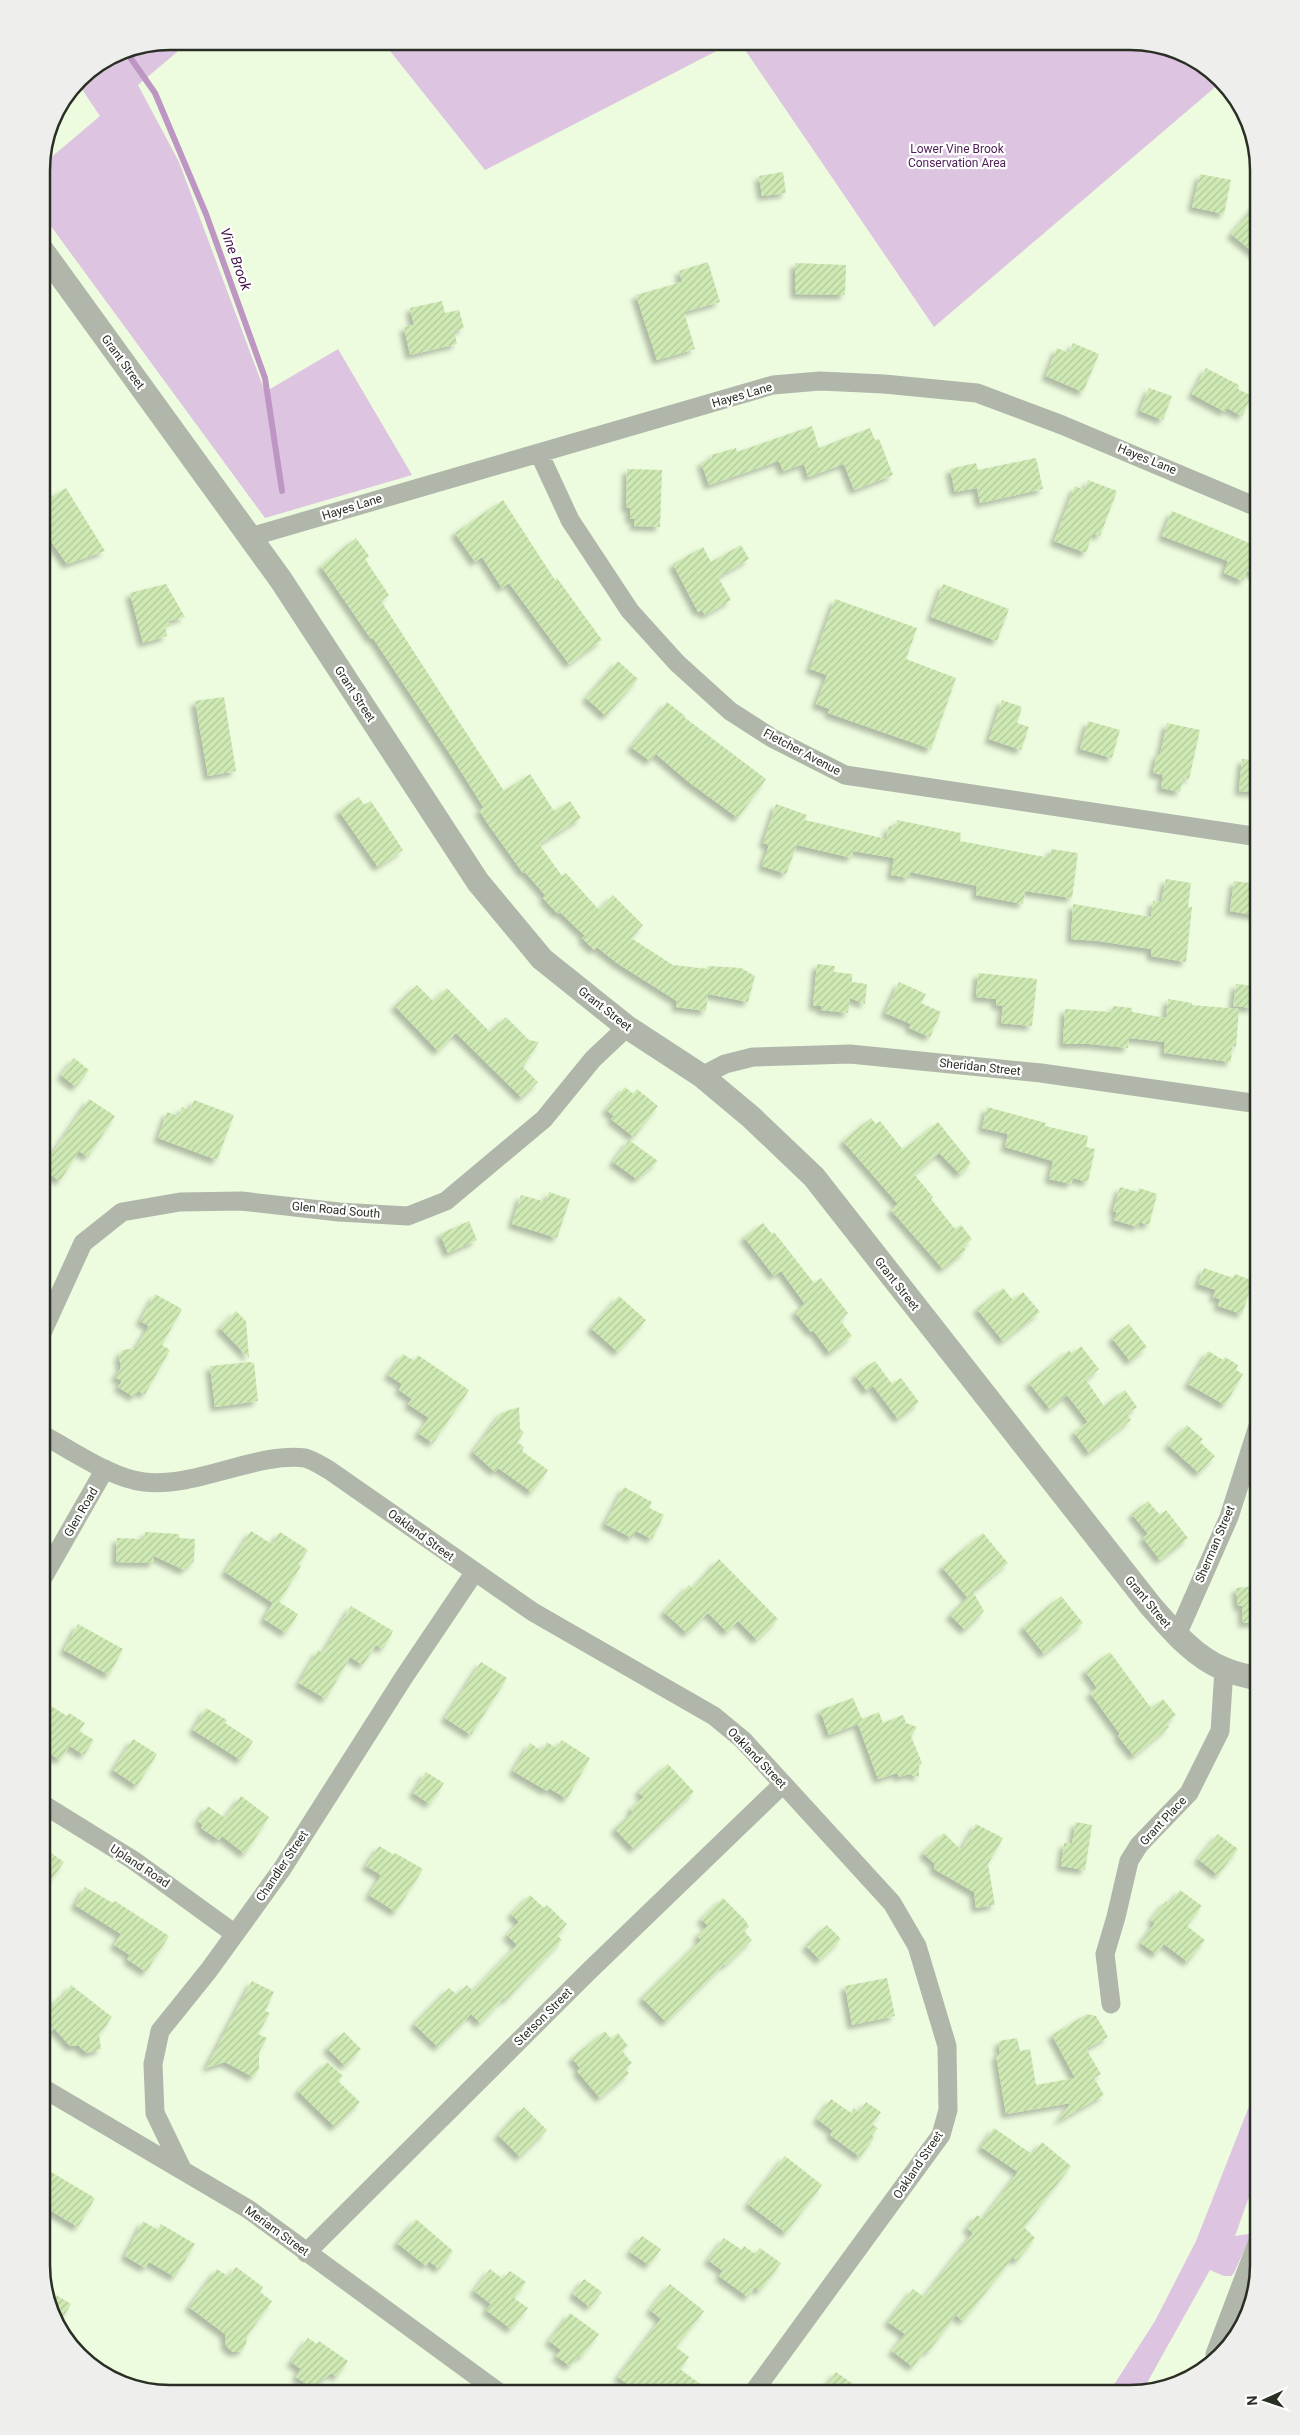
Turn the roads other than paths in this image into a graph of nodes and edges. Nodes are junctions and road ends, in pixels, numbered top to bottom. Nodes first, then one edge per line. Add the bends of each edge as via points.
1 (50, 261) edge
2 (539, 453) junction
3 (1250, 504) edge
4 (250, 537) junction
5 (1250, 836) edge
6 (627, 1027) junction
7 (702, 1076) junction
8 (1250, 1103) edge
9 (50, 1315) edge
10 (50, 1439) edge
11 (1250, 1452) edge
12 (105, 1469) junction
13 (50, 1565) edge
14 (474, 1573) junction
15 (1176, 1635) junction
16 (1224, 1669) junction
17 (1250, 1676) edge
18 (783, 1784) junction
19 (50, 1809) edge
20 (235, 1934) junction
21 (1112, 2004) dead end
22 (50, 2092) edge
23 (182, 2169) junction
24 (306, 2253) junction
25 (1250, 2262) edge
26 (1218, 2347) edge
27 (489, 2385) edge
28 (759, 2385) edge

1 - 4 street, Grant Street
2 - 3 street, Hayes Lane via 773,385 820,381 884,384 977,393 1062,424
2 - 4 street, Hayes Lane
2 - 5 street, Fletcher Avenue via 570,520 630,611 677,663 730,711 772,738 845,775
4 - 6 street, Grant Street via 478,882 542,959
6 - 7 street, Grant Street
6 - 9 street, Glen Road South via 593,1059 544,1119 446,1201 408,1216 241,1201 180,1202 122,1212 83,1243
7 - 8 street, Sheridan Street via 725,1064 754,1057 850,1054 1048,1074
7 - 15 street, Grant Street via 814,1178 1132,1584
10 - 12 street, Oakland Street
11 - 15 street, Sherman Street via 1229,1517
12 - 13 street, Glen Road
12 - 14 street, Oakland Street via 142,1482 172,1483 280,1459 307,1458 330,1470
14 - 18 street, Oakland Street via 596,1650 714,1716 743,1740
14 - 20 street, Chandler Street via 282,1869
15 - 16 street, Grant Street
16 - 17 street, Grant Street
16 - 21 street, Grant Place via 1220,1730 1189,1793 1139,1845 1130,1861 1104,1954
18 - 24 street, Stetson Street via 588,1972
18 - 28 street, Oakland Street via 892,1904 917,1946 947,2046 948,2110 941,2135
19 - 20 street, Upland Road via 133,1860
20 - 23 street, Chandler Street via 160,2031 153,2064 155,2113
22 - 23 street, Meriam Street
23 - 24 street, Meriam Street via 248,2209
24 - 27 street, Meriam Street
25 - 26 street

